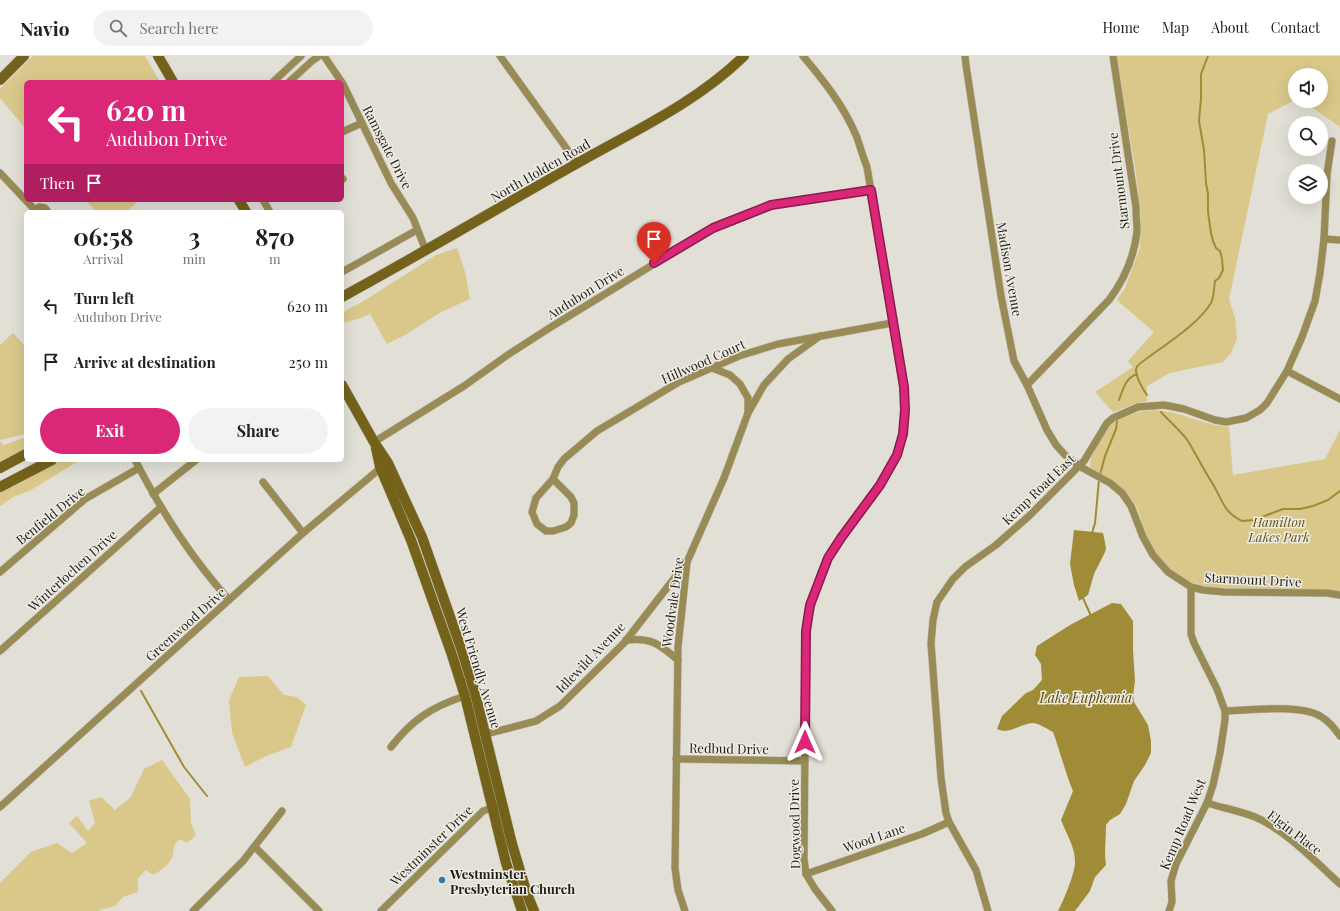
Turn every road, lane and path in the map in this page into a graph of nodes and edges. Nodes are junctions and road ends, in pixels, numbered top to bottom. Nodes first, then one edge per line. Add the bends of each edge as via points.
1 (24, 56) edge
2 (158, 56) edge
3 (301, 56) edge
4 (319, 56) edge
5 (324, 56) edge
6 (500, 56) edge
7 (744, 56) edge
8 (803, 56) edge
9 (966, 56) edge
10 (1112, 56) edge
11 (0, 80) edge
12 (172, 80) edge
13 (275, 80) edge
14 (291, 80) edge
15 (340, 80) edge
16 (344, 86) edge
17 (362, 123) junction
18 (344, 131) edge
19 (1332, 141) dead end
20 (577, 163) junction
21 (0, 172) edge
22 (871, 190) junction
23 (24, 200) edge
24 (26, 202) edge
25 (33, 210) edge
26 (418, 230) junction
27 (1324, 239) junction
28 (1340, 240) edge
29 (426, 251) junction
30 (344, 271) edge
31 (344, 296) edge
32 (892, 323) junction
33 (820, 336) junction
34 (712, 368) junction
35 (1287, 371) junction
36 (1028, 385) junction
37 (344, 389) edge
38 (1340, 399) edge
39 (748, 413) junction
40 (374, 442) junction
41 (24, 455) edge
42 (48, 462) edge
43 (136, 462) edge
44 (193, 462) edge
45 (384, 465) junction
46 (1079, 466) junction
47 (0, 468) edge
48 (139, 468) junction
49 (553, 479) junction
50 (263, 482) dead end
51 (0, 487) edge
52 (153, 494) junction
53 (161, 507) junction
54 (303, 533) junction
55 (687, 562) junction
56 (0, 572) edge
57 (1191, 587) junction
58 (1340, 595) edge
59 (229, 600) junction
60 (626, 640) junction
61 (0, 651) edge
62 (678, 660) junction
63 (465, 696) junction
64 (1225, 711) junction
65 (486, 734) junction
66 (1340, 736) edge
67 (391, 747) dead end
68 (676, 759) junction
69 (805, 761) junction
70 (1207, 803) junction
71 (502, 804) junction
72 (0, 807) edge
73 (491, 807) junction
74 (282, 811) dead end
75 (949, 822) junction
76 (255, 847) junction
77 (806, 874) junction
78 (1340, 884) edge
79 (193, 911) edge
80 (319, 911) edge
81 (381, 911) edge
82 (522, 911) edge
83 (534, 911) edge
84 (685, 911) edge
85 (832, 911) edge
86 (988, 911) edge
87 (1169, 911) edge

1 - 11 main road
2 - 12 main road
3 - 13 street
4 - 14 street
5 - 15 street, Ramsgate Drive
6 - 20 street
7 - 20 main road, North Holden Road via 707,87 673,110
8 - 22 street, Dogwood Drive via 830,89 844,112 867,167
9 - 36 street, Madison Avenue via 1001,296 1014,361
10 - 36 street, Starmount Drive via 1136,207 1137,231 1132,253 1127,270 1109,300
16 - 17 street, Ramsgate Drive
17 - 18 street
17 - 26 street, Ramsgate Drive via 391,183
19 - 27 street, Kemp Road East via 1326,174
20 - 29 main road, North Holden Road
21 - 23 street
22 - 32 street, Dogwood Drive
22 - 40 street, Audubon Drive via 771,205 713,228 551,327 464,386
24 - 25 street
26 - 29 street, Ramsgate Drive
26 - 30 street
27 - 28 street
27 - 35 street, Kemp Road East via 1315,301
29 - 31 main road, North Holden Road
32 - 33 street, Hillwood Court
32 - 69 street, Dogwood Drive via 904,387 903,434 897,455 880,485 828,558 810,605 806,631
33 - 34 street, Hillwood Court via 778,344 739,356
33 - 39 street, Woodvale Drive via 778,370 764,385
34 - 39 street via 740,384 748,398
34 - 49 street, Hillwood Court via 679,382 596,431 564,459
35 - 38 street
35 - 46 street, Kemp Road East via 1267,403 1260,410 1238,420 1215,420 1164,405 1145,405 1128,410 1107,423
36 - 46 street, Madison Avenue via 1056,445
37 - 40 main road, West Friendly Avenue
39 - 55 street, Woodvale Drive via 724,478
40 - 45 main road, West Friendly Avenue
41 - 47 main road
42 - 51 main road
43 - 48 street
44 - 52 street
45 - 54 street, Greenwood Drive
45 - 63 main road, West Friendly Avenue
45 - 65 main road, West Friendly Avenue via 422,536 461,648
46 - 57 street, Starmount Drive via 1110,483 1122,493 1131,506 1153,555 1168,572
46 - 75 street, Kemp Road East via 996,545 965,566 938,602 931,644 941,778
48 - 52 street
48 - 56 street, Benfield Drive via 85,499
49 - 49 street, Hillwood Court via 536,498 532,512 540,528 546,531 566,527 574,515 571,497
50 - 54 street
52 - 53 street
53 - 59 street via 184,544
53 - 61 street, Winterlochen Drive
54 - 59 street, Greenwood Drive
55 - 60 street, Idlewild Avenue
55 - 62 street, Woodvale Drive
57 - 58 street, Starmount Drive via 1224,592
57 - 64 street, Kemp Road West via 1191,634
59 - 72 street, Greenwood Drive
60 - 62 street via 638,638 654,642
60 - 65 street, Idlewild Avenue via 560,706 536,721
62 - 68 street, Woodvale Drive
63 - 67 street via 437,706 422,715
63 - 73 main road, West Friendly Avenue
64 - 66 street via 1308,711 1320,716
64 - 70 street, Kemp Road West via 1220,753
65 - 71 main road, West Friendly Avenue
68 - 69 street, Redbud Drive
68 - 84 street, Woodvale Drive via 675,868 678,890
69 - 77 street, Dogwood Drive
70 - 78 street, Elgin Place via 1255,817 1269,825 1291,840
70 - 87 street, Kemp Road West via 1176,864 1171,881 1172,902
71 - 73 street, Westminster Drive
71 - 83 main road, West Friendly Avenue via 513,850
73 - 81 street, Westminster Drive via 476,817
73 - 82 main road, West Friendly Avenue
74 - 76 street
75 - 77 street, Wood Lane via 922,834
75 - 86 street, Kemp Road East via 976,870
76 - 79 street
76 - 80 street
77 - 85 street, Dogwood Drive

